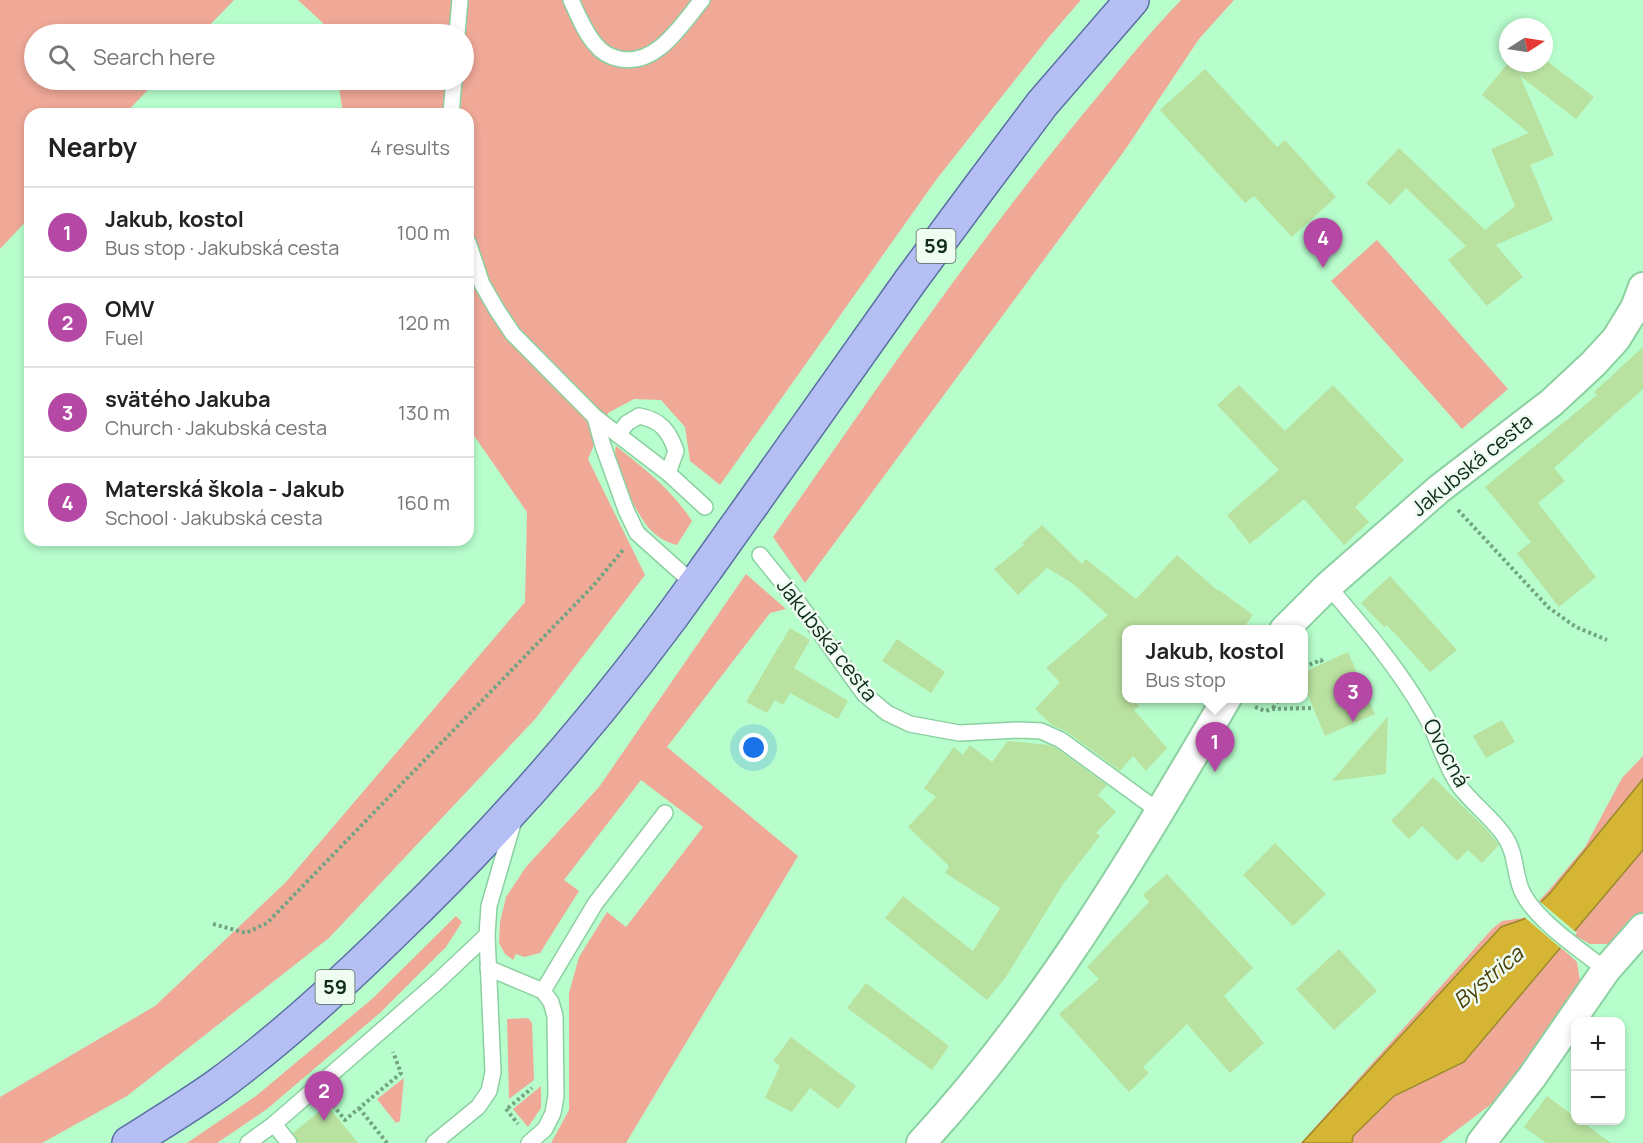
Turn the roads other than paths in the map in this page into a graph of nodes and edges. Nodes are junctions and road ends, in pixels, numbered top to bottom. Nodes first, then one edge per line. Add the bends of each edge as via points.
1 (460, 0) edge
2 (571, 0) edge
3 (702, 0) edge
4 (1132, 0) edge
5 (458, 24) edge
6 (453, 90) edge
7 (452, 108) edge
8 (474, 260) edge
9 (1643, 287) edge
10 (595, 417) junction
11 (618, 435) junction
12 (668, 473) junction
13 (705, 507) dead end
14 (760, 555) dead end
15 (700, 577) junction
16 (1328, 586) junction
17 (1289, 625) edge
18 (1225, 703) edge
19 (519, 805) junction
20 (1160, 812) junction
21 (665, 813) dead end
22 (1643, 928) edge
23 (487, 935) junction
24 (488, 968) junction
25 (1606, 970) junction
26 (543, 991) junction
27 (274, 1124) junction
28 (129, 1143) edge
29 (248, 1143) edge
30 (289, 1143) edge
31 (434, 1143) edge
32 (529, 1143) edge
33 (921, 1143) edge
34 (1481, 1143) edge

1 - 5 lane
2 - 3 lane via 596,45 609,56 626,60 656,52
4 - 15 main road, 59, bridge via 1042,104 1000,160
6 - 7 lane
8 - 10 lane via 482,284 513,334
9 - 16 street, Jakubská cesta via 1635,309 1616,339 1593,364 1551,403 1439,489
10 - 11 lane
10 - 15 lane via 637,533
11 - 12 lane
11 - 12 lane via 639,416 660,423 676,451
12 - 13 lane
14 - 20 lane, Jakubská cesta via 864,694 887,713 910,724 959,733 1041,731 1061,740
15 - 19 main road, 59 via 592,720
16 - 17 street, Jakubská cesta
16 - 25 lane, Ovocná via 1386,654 1426,716 1459,785 1511,846 1530,908
18 - 20 street
19 - 23 lane via 489,906
19 - 28 main road, 59 via 375,951 274,1041 216,1086
20 - 33 street via 1061,968 1006,1042
21 - 26 lane via 595,904
22 - 25 street
23 - 24 lane
23 - 27 lane
24 - 26 lane
24 - 31 lane via 493,1072 489,1090 478,1107
25 - 34 street
26 - 32 lane via 555,1016 556,1096 545,1129
27 - 29 lane
27 - 30 lane

